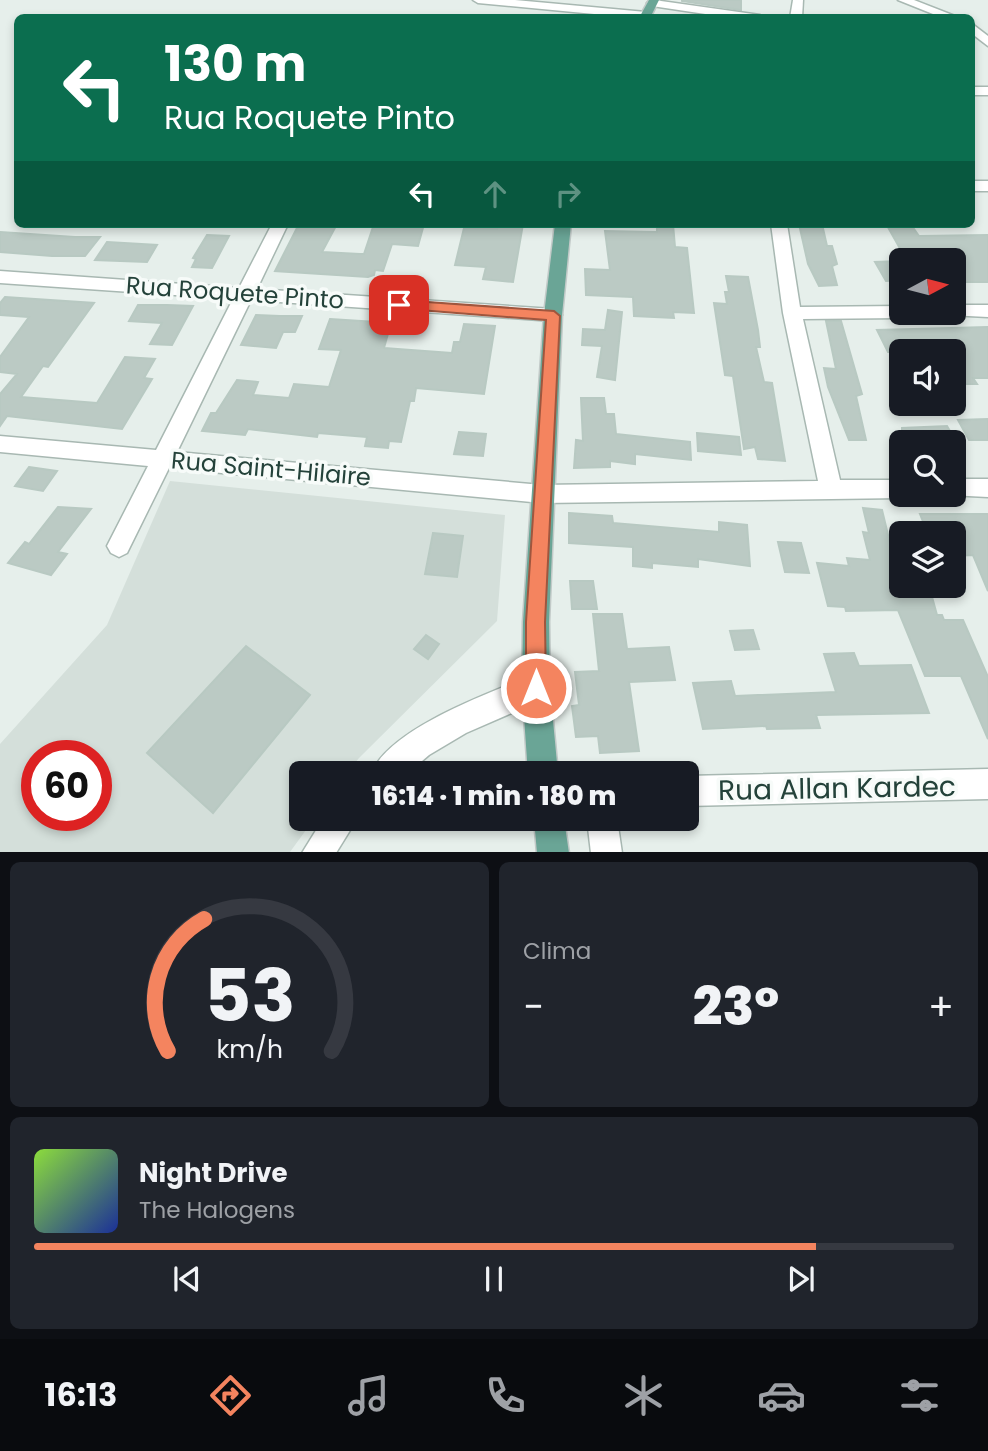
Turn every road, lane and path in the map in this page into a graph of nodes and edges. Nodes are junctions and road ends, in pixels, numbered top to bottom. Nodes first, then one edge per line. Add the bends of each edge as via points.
1 (478, 0) edge
2 (903, 0) edge
3 (653, 1) edge
4 (624, 14) edge
5 (735, 14) edge
6 (943, 14) edge
7 (975, 27) edge
8 (988, 42) edge
9 (278, 228) edge
10 (563, 228) edge
11 (780, 228) edge
12 (0, 277) edge
13 (245, 294) junction
14 (966, 311) edge
15 (988, 311) edge
16 (889, 312) edge
17 (792, 313) junction
18 (554, 316) junction
19 (0, 444) edge
20 (162, 459) junction
21 (966, 488) edge
22 (988, 488) edge
23 (889, 489) edge
24 (831, 490) junction
25 (542, 494) junction
26 (119, 546) dead end
27 (536, 688) junction
28 (397, 761) edge
29 (542, 761) edge
30 (988, 784) edge
31 (699, 791) edge
32 (332, 831) edge
33 (551, 831) edge
34 (604, 831) edge
35 (317, 852) edge
36 (554, 852) edge
37 (607, 852) edge

1 - 4 street
2 - 6 street
3 - 5 street
7 - 8 street
9 - 13 street
10 - 18 main road
11 - 17 street
12 - 13 street, Rua Roquete Pinto
13 - 18 street, Rua Roquete Pinto
13 - 20 street
14 - 15 street
16 - 17 street
17 - 24 street
18 - 25 main road
19 - 20 street, Rua Saint-Hilaire
20 - 25 street, Rua Saint-Hilaire
20 - 26 street
21 - 22 street
23 - 24 street, Rua Saint-Hilaire
24 - 25 street, Rua Saint-Hilaire
25 - 27 main road
27 - 28 street via 455,721
27 - 29 main road
30 - 31 street, Rua Allan Kardec
32 - 35 street
33 - 36 main road
34 - 37 street

